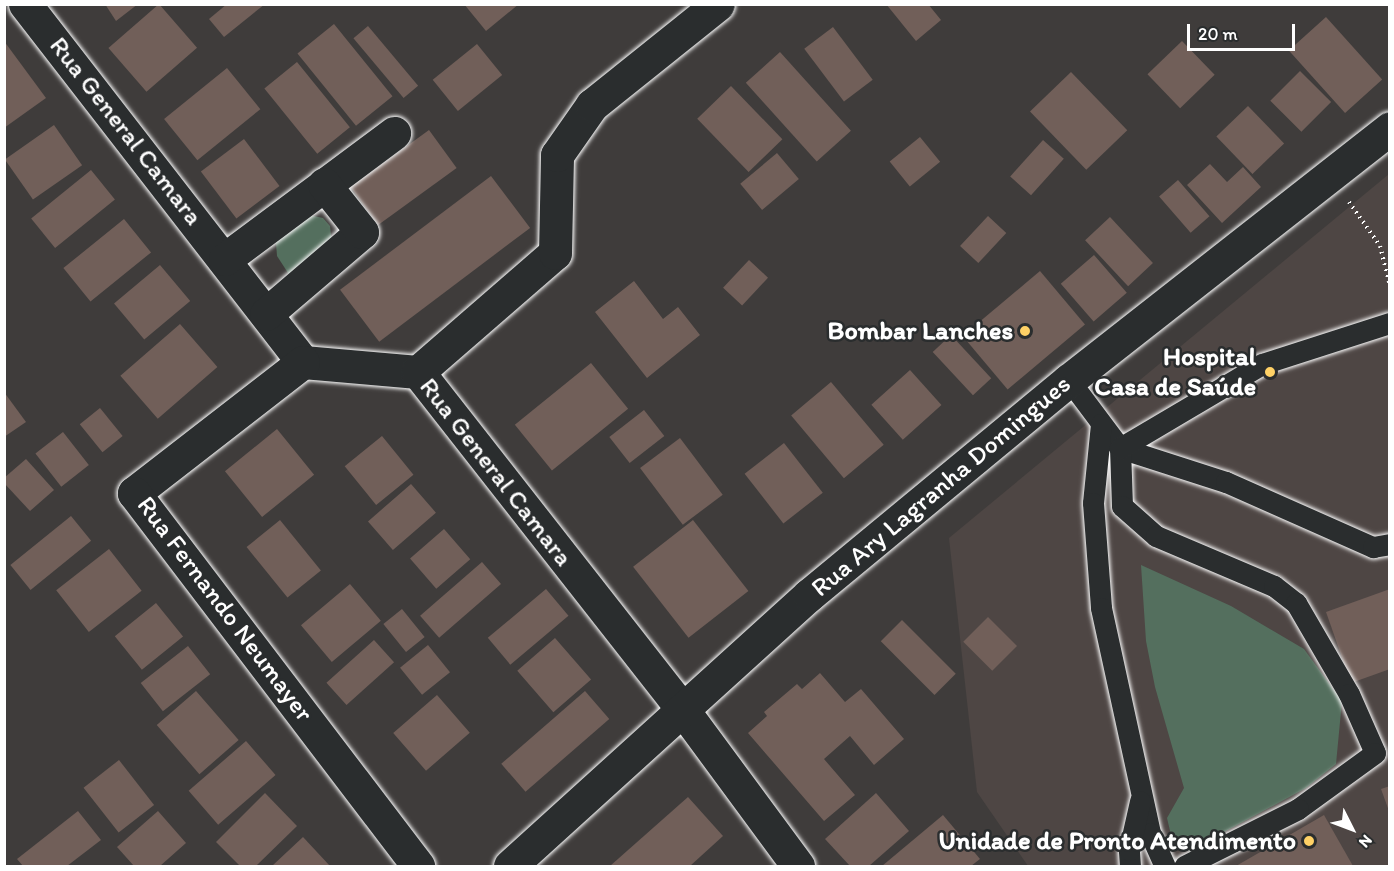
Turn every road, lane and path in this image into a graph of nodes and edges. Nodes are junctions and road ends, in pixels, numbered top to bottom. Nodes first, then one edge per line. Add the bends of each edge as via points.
1 (25, 4) edge
2 (718, 4) edge
3 (1389, 128) edge
4 (394, 133) dead end
5 (1328, 176) junction
6 (324, 184) junction
7 (225, 259) junction
8 (1389, 286) edge
9 (266, 314) junction
10 (1389, 323) edge
11 (303, 362) junction
12 (418, 372) junction
13 (1069, 380) junction
14 (1101, 424) junction
15 (1119, 448) junction
16 (1389, 544) edge
17 (683, 710) junction
18 (1382, 751) edge
19 (1141, 794) junction
20 (418, 867) edge
21 (510, 867) edge
22 (798, 867) edge
23 (1130, 867) edge
24 (1165, 867) edge
25 (1184, 867) edge

1 - 7 street, Rua General Camara
2 - 12 street via 592,105 557,156 555,253
3 - 5 street, Rua Ary Lagranha Domingues
4 - 6 street
5 - 8 path via 1380,246
5 - 13 street, Rua Ary Lagranha Domingues
6 - 7 street
6 - 9 street via 362,232
7 - 9 street, Rua General Camara
9 - 11 street, Rua General Camara
10 - 15 lane via 1262,364
11 - 12 street, Rua General Camara
11 - 20 street, Rua Fernando Neumayer via 134,493
12 - 17 street, Rua General Camara
13 - 14 lane
13 - 17 street, Rua Ary Lagranha Domingues via 809,595
14 - 15 lane
14 - 19 lane via 1093,503 1094,554 1101,608
15 - 16 lane via 1226,482 1373,547
15 - 18 lane via 1122,506 1156,536 1274,586 1296,603
17 - 21 street, Rua Ary Lagranha Domingues
17 - 22 street, Rua General Camara
18 - 25 lane via 1298,809
19 - 23 lane via 1129,850
19 - 24 lane via 1154,848

